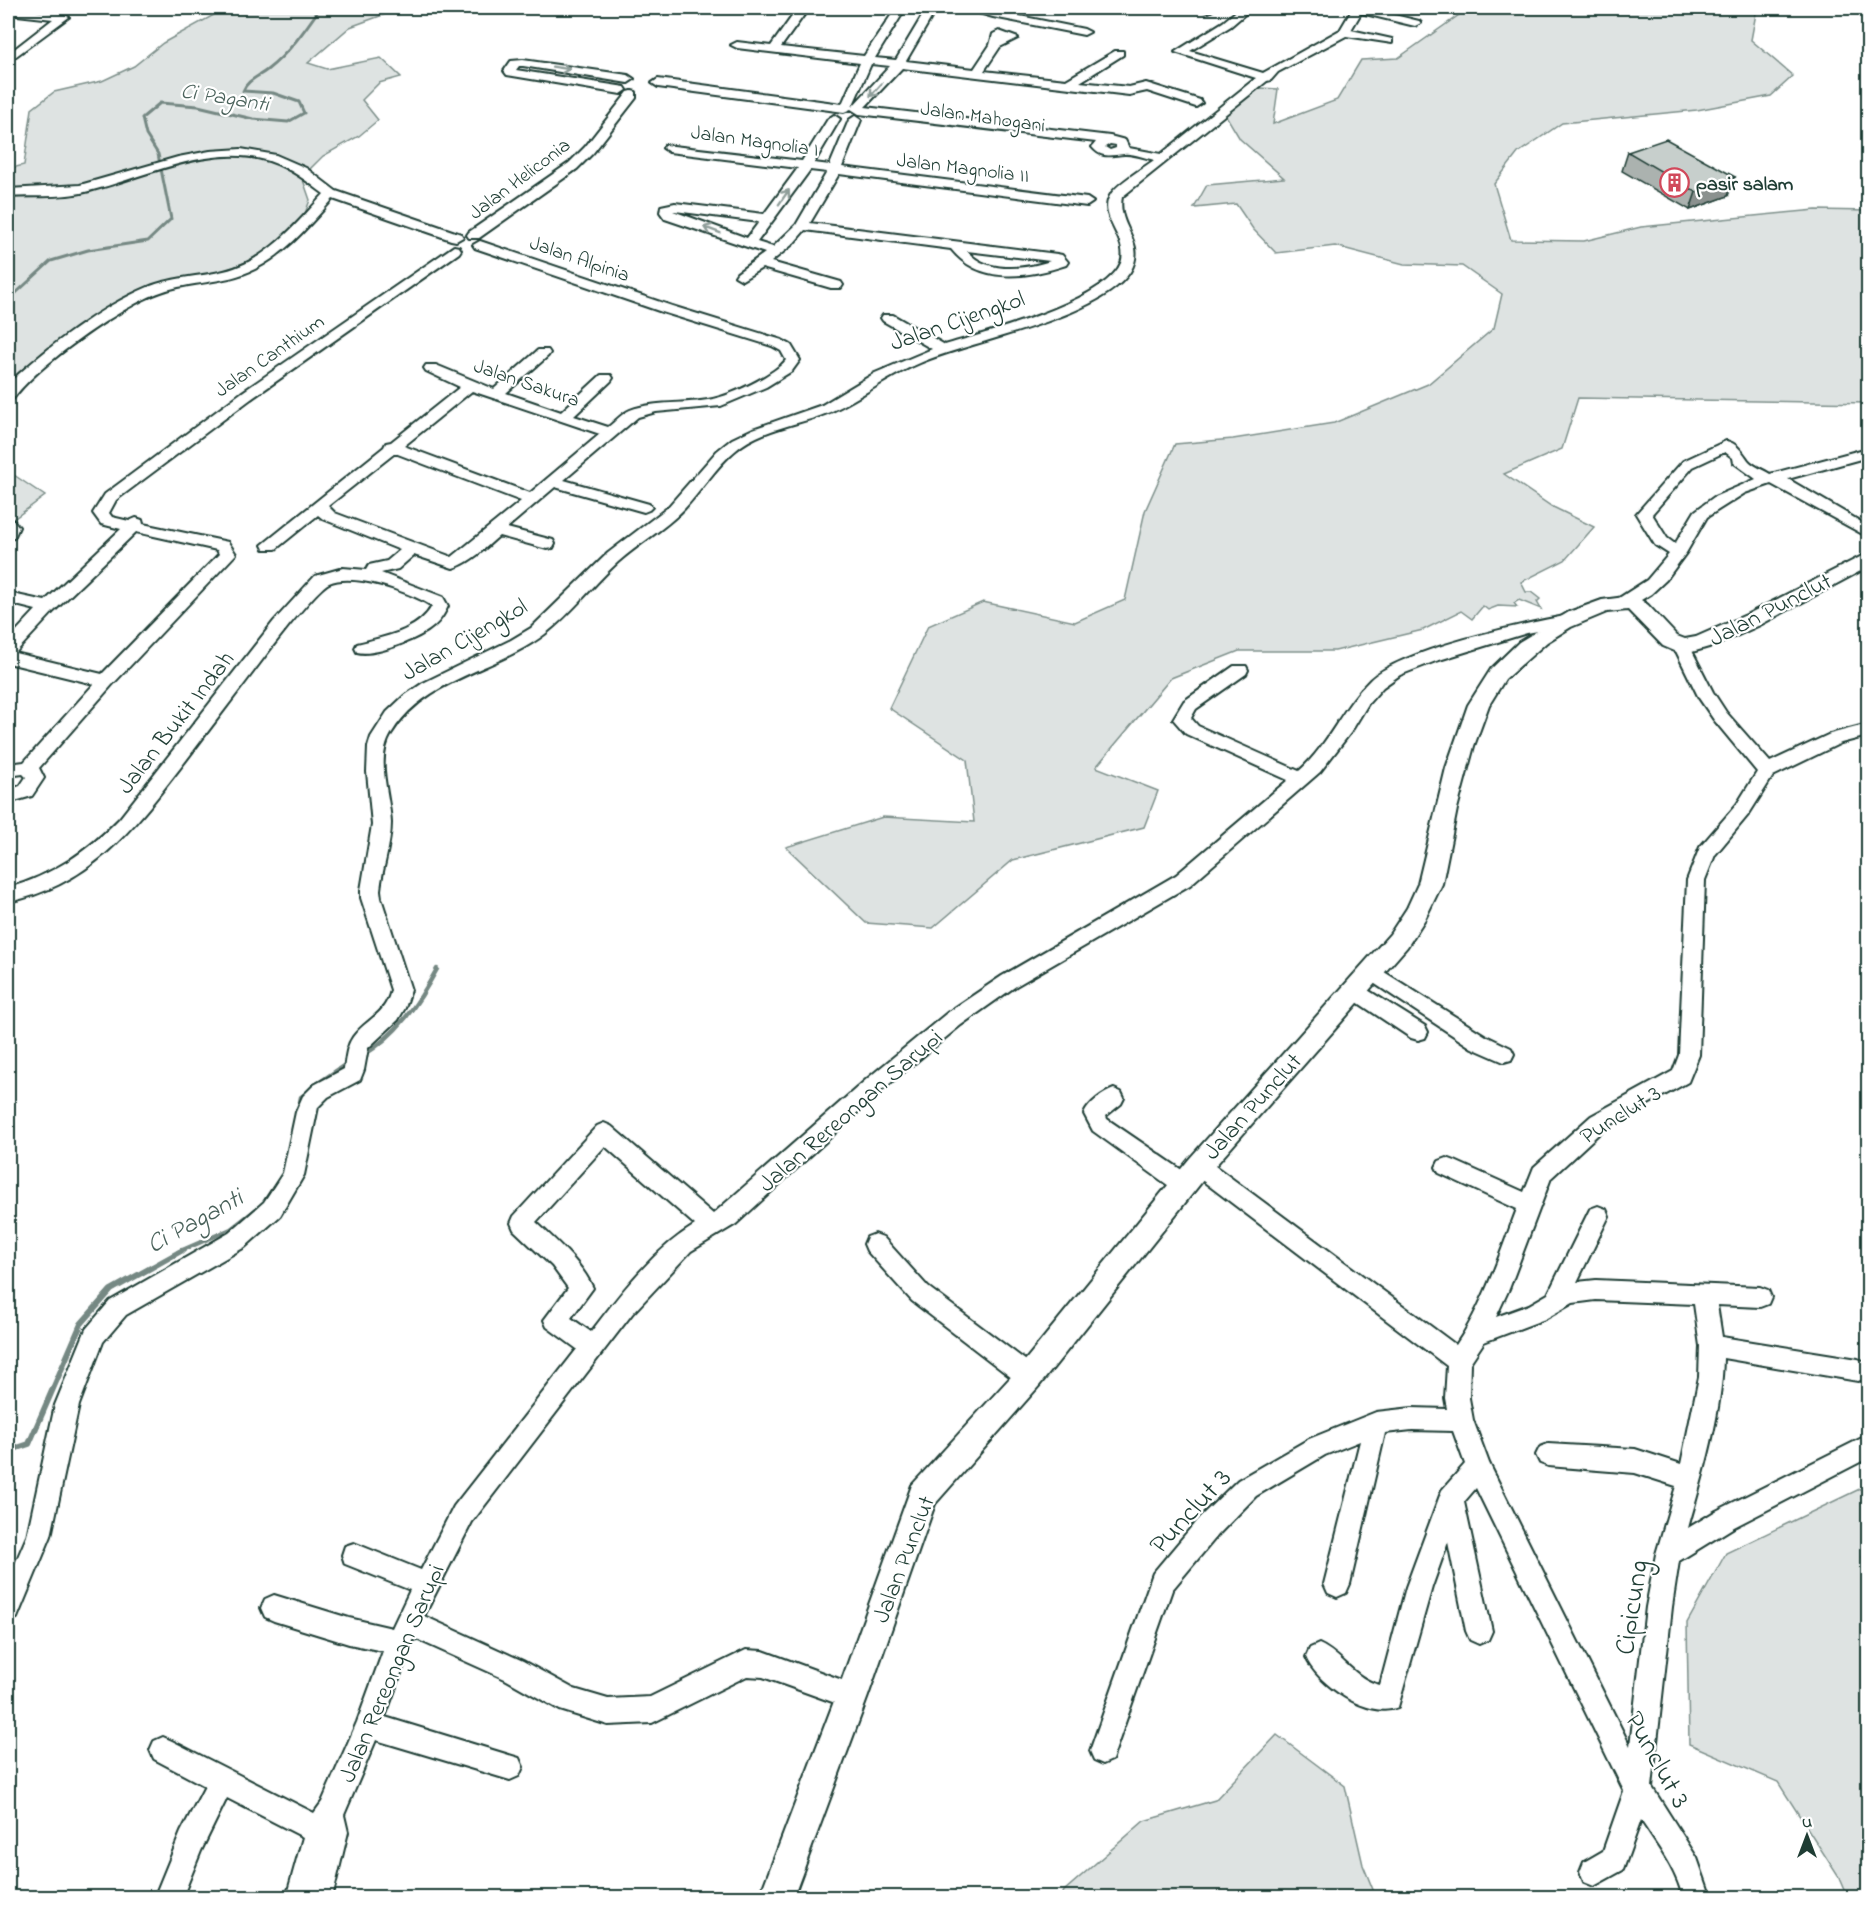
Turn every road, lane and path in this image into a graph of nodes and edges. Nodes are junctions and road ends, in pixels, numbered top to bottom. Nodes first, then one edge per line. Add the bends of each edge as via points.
1 (803, 8) edge
2 (901, 8) edge
3 (932, 8) edge
4 (983, 8) edge
5 (1246, 8) edge
6 (1359, 8) edge
7 (42, 10) edge
8 (8, 12) edge
9 (1415, 23) dead end
10 (1084, 32) dead end
11 (1344, 32) junction
12 (1388, 41) dead end
13 (737, 45) dead end
14 (996, 45) dead end
15 (774, 49) junction
16 (1119, 53) dead end
17 (8, 59) edge
18 (867, 61) junction
19 (899, 64) junction
20 (977, 73) junction
21 (1102, 73) junction
22 (1267, 78) junction
23 (628, 79) junction
24 (1068, 84) junction
25 (652, 87) junction
26 (1146, 87) junction
27 (626, 93) junction
28 (1196, 103) dead end
29 (848, 114) junction
30 (669, 148) dead end
31 (1160, 153) junction
32 (806, 166) junction
33 (835, 171) junction
34 (96, 182) junction
35 (8, 187) edge
36 (8, 193) edge
37 (331, 194) junction
38 (1087, 202) dead end
39 (769, 219) junction
40 (802, 226) junction
41 (477, 240) junction
42 (455, 243) junction
43 (749, 244) junction
44 (956, 246) junction
45 (775, 252) junction
46 (761, 263) junction
47 (742, 276) dead end
48 (836, 285) dead end
49 (888, 318) dead end
50 (944, 350) junction
51 (543, 353) dead end
52 (431, 368) dead end
53 (606, 378) dead end
54 (470, 386) junction
55 (497, 394) junction
56 (8, 396) edge
57 (564, 417) junction
58 (610, 433) junction
59 (391, 446) junction
60 (1869, 452) edge
61 (1772, 479) junction
62 (553, 482) junction
63 (533, 500) junction
64 (320, 505) junction
65 (644, 507) dead end
66 (8, 524) edge
67 (137, 527) junction
68 (496, 530) junction
69 (1869, 532) edge
70 (8, 534) edge
71 (395, 543) junction
72 (546, 544) dead end
73 (270, 545) dead end
74 (412, 549) junction
75 (1678, 553) junction
76 (1869, 559) edge
77 (373, 572) junction
78 (8, 598) edge
79 (1625, 602) junction
80 (48, 607) junction
81 (1570, 620) junction
82 (1682, 646) junction
83 (363, 648) dead end
84 (8, 650) edge
85 (8, 657) edge
86 (1240, 670) dead end
87 (106, 681) junction
88 (1869, 730) edge
89 (28, 769) junction
90 (8, 770) edge
91 (1767, 771) junction
92 (1302, 779) junction
93 (8, 797) edge
94 (8, 895) edge
95 (1364, 982) junction
96 (1418, 1032) dead end
97 (1504, 1054) dead end
98 (1114, 1098) dead end
99 (1447, 1167) dead end
100 (1192, 1175) junction
101 (1530, 1205) junction
102 (1598, 1216) dead end
103 (712, 1227) junction
104 (875, 1244) dead end
105 (1704, 1294) junction
106 (1760, 1297) dead end
107 (1556, 1301) junction
108 (1476, 1335) junction
109 (1712, 1346) junction
110 (593, 1347) junction
111 (1459, 1361) junction
112 (1858, 1370) dead end
113 (1029, 1377) junction
114 (1461, 1420) junction
115 (1376, 1424) junction
116 (1869, 1446) edge
117 (1548, 1455) dead end
118 (1478, 1467) junction
119 (1690, 1479) junction
120 (1451, 1498) junction
121 (1668, 1554) junction
122 (354, 1555) dead end
123 (424, 1584) junction
124 (1337, 1584) dead end
125 (274, 1608) dead end
126 (8, 1609) edge
127 (1479, 1631) dead end
128 (403, 1632) junction
129 (1319, 1657) dead end
130 (852, 1696) junction
131 (369, 1725) junction
132 (164, 1750) dead end
133 (1103, 1751) dead end
134 (510, 1767) dead end
135 (222, 1780) junction
136 (1638, 1789) junction
137 (328, 1824) junction
138 (1594, 1872) dead end
139 (168, 1898) edge
140 (300, 1898) edge
141 (318, 1898) edge
142 (776, 1898) edge
143 (1697, 1898) edge

1 - 15 street
2 - 18 street
3 - 19 street
4 - 10 street via 993,14
5 - 22 street via 1181,52
6 - 9 street
6 - 11 street, Jalan Cijengkol
7 - 8 street
7 - 17 street via 63,17
11 - 12 street
11 - 22 street, Jalan Cijengkol via 1274,70
13 - 15 street
14 - 20 street
15 - 18 street
16 - 21 street
18 - 19 street
18 - 29 street
19 - 20 street
19 -> 29 street
20 - 24 street
21 - 24 street
21 - 26 street
22 - 31 street, Jalan Cijengkol
23 - 25 street
23 - 27 street, Jalan Heliconia via 620,84
27 -> 23 street via 510,71 516,63 523,63
24 - 26 street via 1129,91
25 - 27 street
25 - 29 street, Jalan Mahogani
26 - 28 street
27 - 41 street, Jalan Heliconia via 589,150 573,166
29 - 31 street, Jalan Mahogani
29 - 32 street
29 - 33 street
30 - 32 street, Jalan Magnolia I
31 - 50 street, Jalan Cijengkol via 1116,196 1113,211 1130,248 1126,267 1114,282 1094,296 1029,325
32 - 33 street, Jalan Magnolia I
39 -> 32 street
33 - 38 street, Jalan Magnolia II
33 - 40 street
34 - 35 street
34 - 36 street via 67,191
34 - 37 street via 226,147 298,159 308,165
37 - 42 street
37 - 56 street via 276,251 236,271 156,289 134,299 17,381
39 - 43 street
43 -> 39 street via 670,216 666,209
40 - 44 street
40 - 45 street
41 - 42 street via 469,251
41 - 58 street, Jalan Alpinia via 667,309 777,343 794,360 761,384 732,398 706,406 639,411
42 - 67 street, Jalan Canthium via 110,497 102,516 107,522
43 - 45 street
44 - 44 street via 1057,258 1061,262 1031,271 1001,271 967,260
45 - 46 street
46 - 47 street
46 - 48 street
49 - 50 street
50 - 126 street, Jalan Cijengkol via 882,375 829,407 734,444 678,507 616,554 538,631 489,660 439,681 395,714 379,738 376,754 381,838 370,886 401,990 394,1012 357,1057 353,1074 321,1091 310,1102 293,1175 272,1209 237,1240 118,1308 94,1336 67,1405 39,1536
51 - 55 street
52 - 54 street, Jalan Sakura
53 - 57 street
54 - 55 street, Jalan Sakura
54 - 59 street
55 - 57 street, Jalan Sakura
57 - 58 street, Jalan Sakura
58 - 62 street
59 - 63 street
59 - 64 street
60 - 61 street
61 - 69 street
61 - 75 street via 1722,498 1699,516
61 - 75 street via 1739,460 1726,445 1688,464 1644,514 1661,541
62 - 63 street
62 - 65 street
63 - 68 street
64 - 71 street via 329,516
64 - 73 street
66 - 70 street
67 - 80 street
67 - 87 street, Jalan Canthium via 222,546 228,554
68 - 72 street
68 - 74 street via 453,563
71 - 74 street
71 - 77 street via 378,559
74 - 77 street via 392,565
75 - 79 street via 1663,577
76 - 82 main road, Jalan Punclut via 1700,645
77 - 83 street via 437,601 440,606 426,623 396,641
77 - 94 street, Jalan Bukit Indah via 343,573 321,580 280,625 117,832 68,874
78 - 80 street
79 - 81 main road, Jalan Punclut
79 - 82 main road, Jalan Punclut via 1644,612 1669,641
80 - 84 street
81 - 92 street, Jalan Rereongan Sarupi via 1526,628 1394,671 1362,700 1339,736
81 - 95 main road, Jalan Punclut via 1520,653 1497,675 1480,703 1452,782 1430,883 1412,920
82 - 91 street via 1705,694
85 - 87 street
86 - 92 street via 1190,705 1182,719 1192,730
87 - 89 street
88 - 91 street via 1836,738
89 - 90 street
89 - 93 street via 34,772 33,785
91 - 101 street, Punclut 3 via 1743,809 1707,852 1696,880 1689,1055 1681,1076 1598,1122 1550,1163
92 - 103 street, Jalan Rereongan Sarupi via 1183,880 1009,981 954,1018
95 - 96 street
95 - 97 street
95 - 100 main road, Jalan Punclut
98 - 100 street via 1094,1114 1100,1125
99 - 101 street
100 - 111 street
100 - 113 main road, Jalan Punclut
101 - 108 street, Punclut 3
102 - 107 street
103 - 110 street, Jalan Rereongan Sarupi via 683,1244
103 - 110 street via 604,1132 522,1223 560,1258 582,1288 555,1320
104 - 113 street via 920,1294
105 - 106 street
105 - 107 street via 1582,1290
105 - 109 street
107 - 108 street
108 - 111 street, Punclut 3
109 - 112 street
109 - 119 street via 1711,1377
110 - 123 street, Jalan Rereongan Sarupi via 463,1514
111 - 114 street, Punclut 3 via 1456,1391
113 - 130 main road, Jalan Punclut via 923,1495
114 - 115 street, Punclut 3 via 1412,1419
114 - 118 street, Punclut 3
115 - 124 street
115 - 133 street, Punclut 3 via 1317,1447 1247,1488 1162,1582
116 - 121 street, Cipicung via 1725,1519
117 - 119 street via 1635,1461
118 - 120 street
118 - 136 street, Punclut 3
119 - 121 street
120 - 127 street
120 - 129 street via 1419,1587 1389,1698 1376,1700 1365,1696
121 - 136 street, Cipicung
122 - 123 street
123 - 128 street, Jalan Rereongan Sarupi
125 - 128 street via 349,1631
128 - 130 street via 514,1670 569,1701 608,1712 652,1710 746,1663 764,1664
128 - 131 street, Jalan Rereongan Sarupi
130 - 142 main road, Jalan Punclut
131 - 134 street
131 - 137 street, Jalan Rereongan Sarupi
132 - 135 street
135 - 137 street
135 - 139 street
136 - 138 street, Cipicung via 1612,1860
136 - 143 street, Punclut 3 via 1688,1869
137 - 140 street, Jalan Rereongan Sarupi
137 - 141 street, Jalan Rereongan Sarupi

